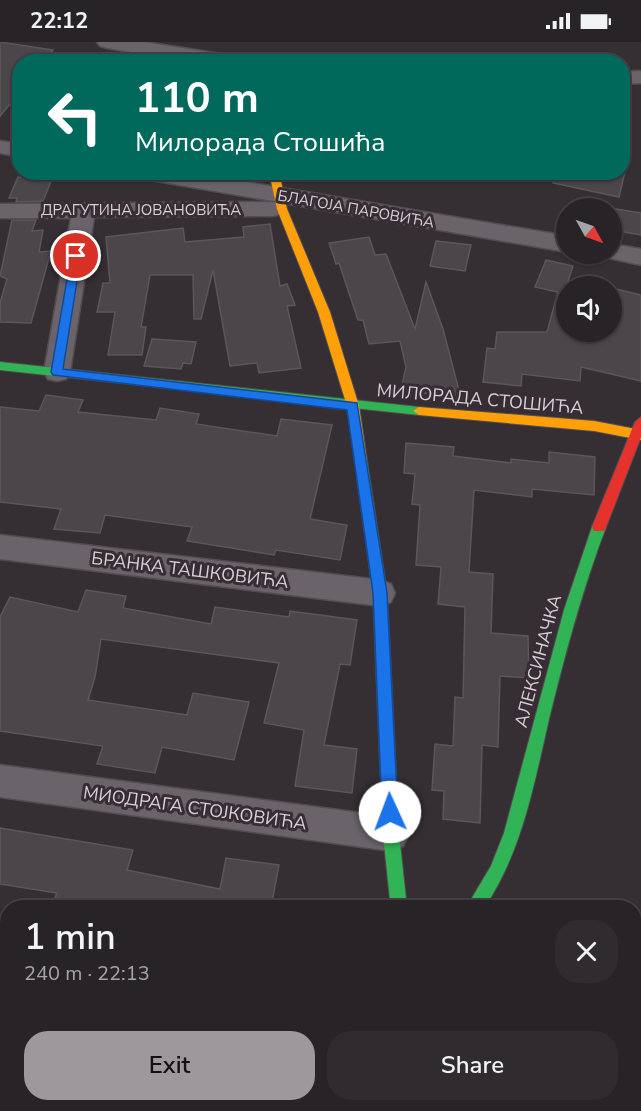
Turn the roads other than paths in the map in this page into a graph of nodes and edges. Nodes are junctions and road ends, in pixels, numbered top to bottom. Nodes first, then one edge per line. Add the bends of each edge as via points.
1 (107, 42) edge
2 (183, 54) edge
3 (181, 180) edge
4 (276, 180) edge
5 (281, 202) junction
6 (84, 210) junction
7 (0, 211) edge
8 (556, 242) edge
9 (622, 254) edge
10 (641, 257) edge
11 (0, 366) edge
12 (57, 372) junction
13 (353, 406) junction
14 (639, 430) edge
15 (0, 548) edge
16 (380, 593) junction
17 (0, 781) edge
18 (391, 834) junction
19 (398, 900) edge
20 (480, 900) edge

1 - 2 street
3 - 5 street, БЛАГОЈА ПАРОВИЋА
4 - 5 street
5 - 6 street, ДРАГУТИНА ЈОВАНОВИЋА
5 - 8 street, БЛАГОЈА ПАРОВИЋА
5 - 13 street via 324,312
6 - 7 street, ДРАГУТИНА ЈОВАНОВИЋА
6 - 12 street
9 - 10 street
11 - 12 street, МИЛОРАДА СТОШИЋА
12 - 13 street, МИЛОРАДА СТОШИЋА
13 - 14 street, МИЛОРАДА СТОШИЋА
13 - 16 street
14 - 20 street, АЛЕКСИНАЧКА via 580,573 508,847
15 - 16 street, БРАНКА ТАШКОВИЋА
16 - 18 street
17 - 18 street, МИОДРАГА СТОЈКОВИЋА
18 - 19 street

